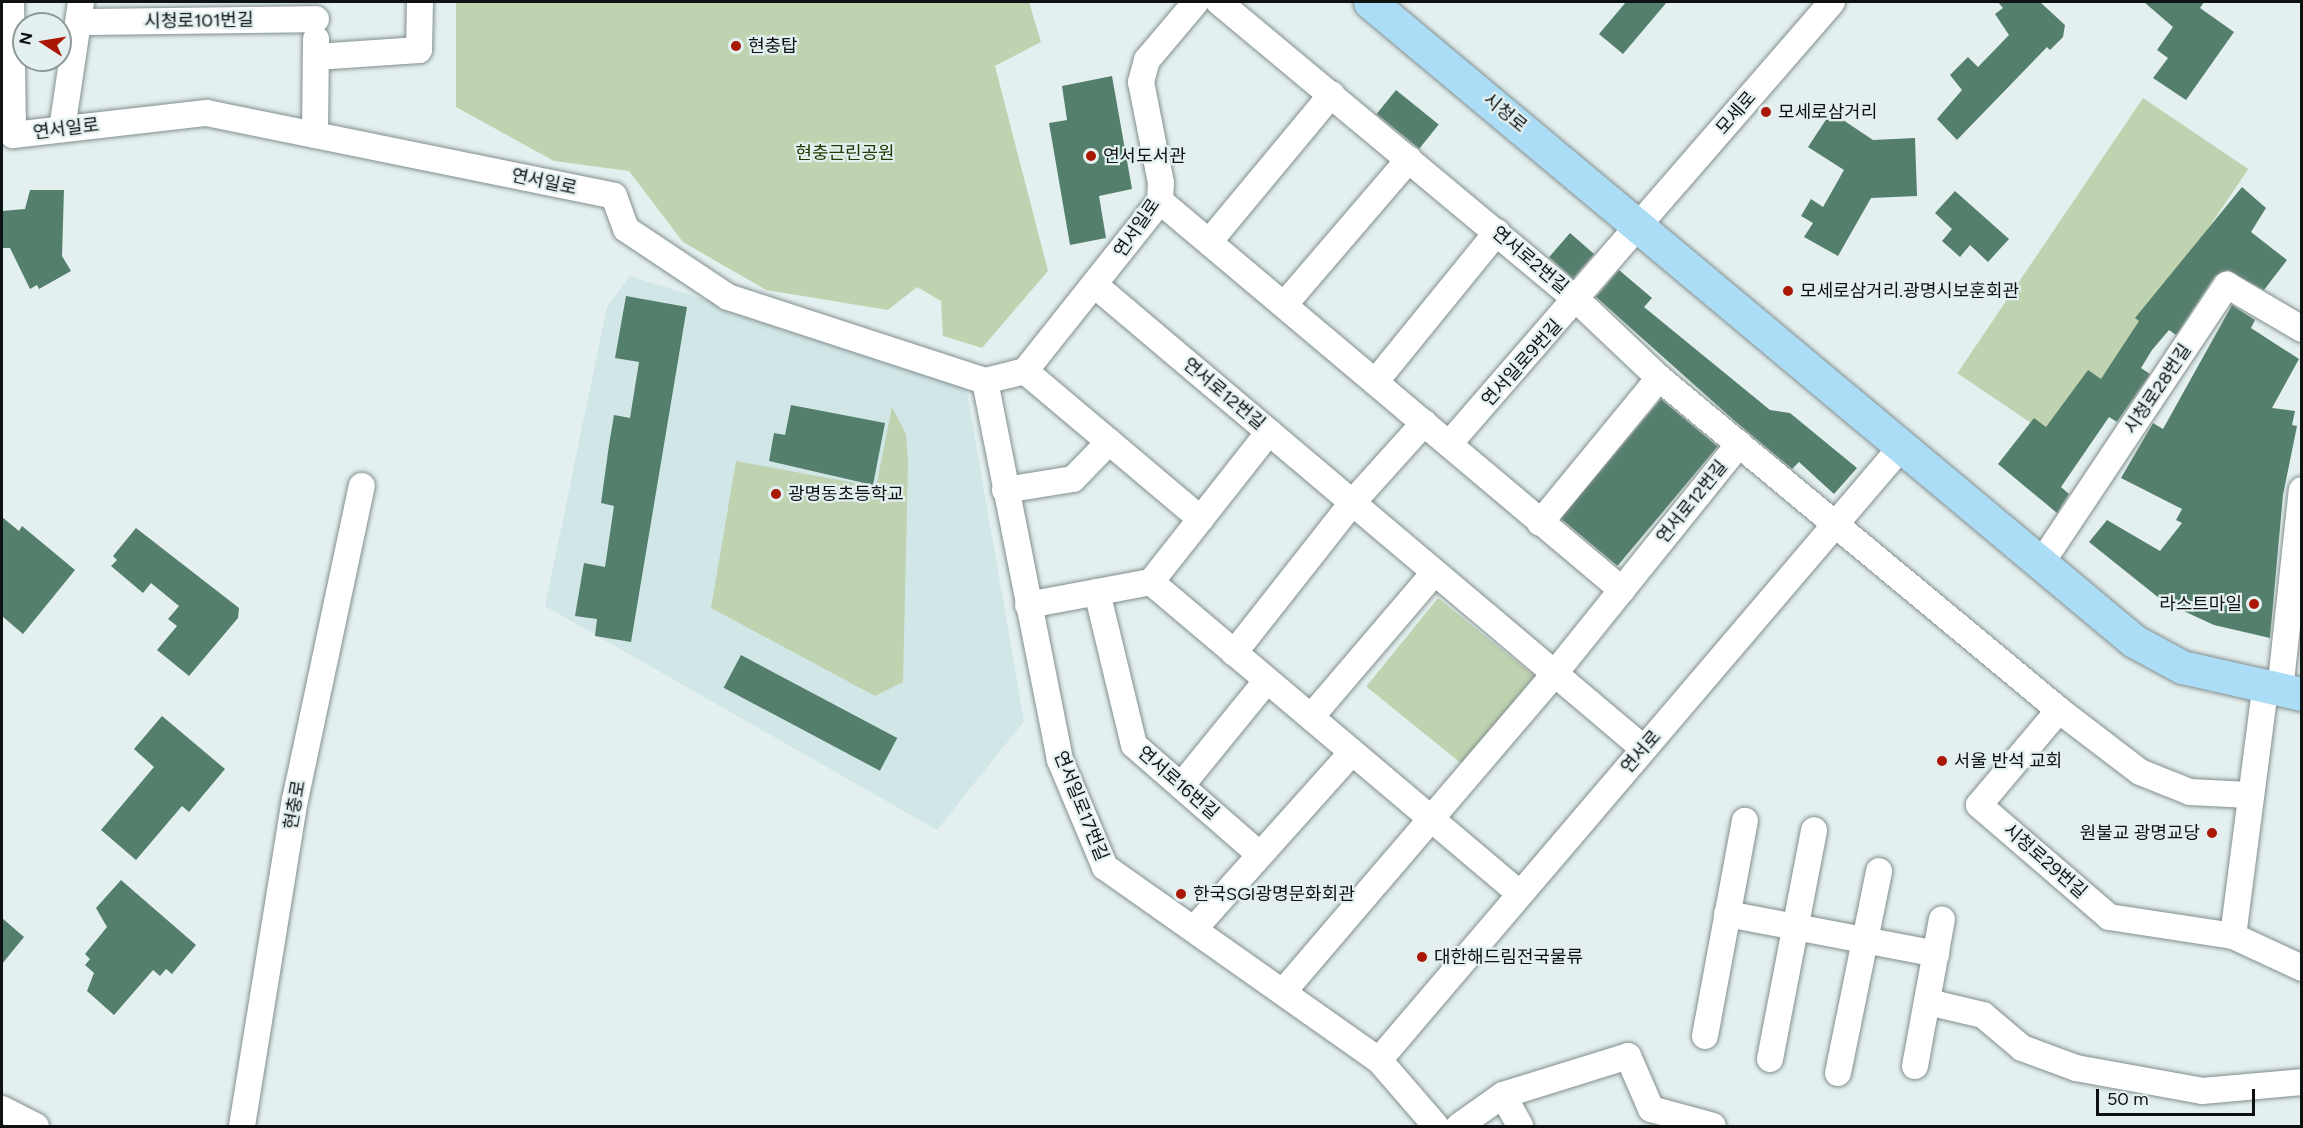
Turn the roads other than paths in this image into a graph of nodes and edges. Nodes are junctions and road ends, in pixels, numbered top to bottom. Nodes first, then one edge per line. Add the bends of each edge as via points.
1 (11, 2) edge
2 (420, 2) edge
3 (1196, 2) edge
4 (1219, 2) edge
5 (1370, 2) edge
6 (1832, 2) edge
7 (316, 10) edge
8 (81, 12) edge
9 (316, 57) junction
10 (1332, 94) junction
11 (62, 129) junction
12 (315, 135) junction
13 (1409, 159) junction
14 (1160, 201) junction
15 (1640, 224) junction
16 (1497, 232) junction
17 (1209, 242) junction
18 (1096, 286) junction
19 (1578, 301) junction
20 (1284, 305) junction
21 (2301, 329) edge
22 (1024, 371) junction
23 (1659, 378) junction
24 (985, 381) junction
25 (1376, 381) junction
26 (1424, 423) junction
27 (1269, 432) junction
28 (1109, 442) junction
29 (1449, 444) junction
30 (1739, 444) junction
31 (1904, 446) junction
32 (362, 486) dead end
33 (1005, 490) junction
34 (2301, 490) edge
35 (1352, 503) junction
36 (1201, 519) junction
37 (1837, 522) junction
38 (1540, 523) junction
39 (2040, 565) junction
40 (1434, 573) junction
41 (1151, 582) junction
42 (1622, 590) junction
43 (1097, 592) junction
44 (1028, 605) junction
45 (1234, 653) junction
46 (1555, 673) junction
47 (1267, 680) junction
48 (2282, 691) edge
49 (2058, 710) junction
50 (1311, 717) junction
51 (1644, 749) junction
52 (1352, 752) junction
53 (1180, 786) junction
54 (2249, 795) junction
55 (1430, 818) junction
56 (1745, 821) dead end
57 (1814, 830) dead end
58 (1258, 854) junction
59 (1879, 871) dead end
60 (1518, 893) junction
61 (1727, 914) junction
62 (1942, 919) dead end
63 (1795, 927) junction
64 (1194, 929) junction
65 (2233, 936) junction
66 (1865, 940) junction
67 (1936, 954) junction
68 (2301, 968) edge
69 (1283, 992) junction
70 (1928, 1002) junction
71 (1705, 1036) dead end
72 (1770, 1059) dead end
73 (1379, 1060) junction
74 (1916, 1066) dead end
75 (1838, 1073) dead end
76 (2301, 1083) edge
77 (1503, 1095) junction
78 (2, 1109) edge
79 (36, 1126) edge
80 (242, 1126) edge
81 (1436, 1126) edge
82 (1459, 1126) edge
83 (1520, 1126) edge
84 (1713, 1126) edge

1 - 11 street, 연서일로 via 13,135
2 - 9 street via 419,50
3 - 14 street, 연서일로 via 1148,60 1141,81 1161,183
4 - 10 street, 연서로2번길
5 - 15 main road, 시청로
6 - 15 street, 모세로
7 - 8 street, 시청로101번길
7 - 9 street, 시청로101번길
8 - 11 street via 72,46
9 - 12 street, 시청로101번길
10 - 13 street, 연서로2번길
10 - 17 street
11 - 12 street, 연서일로 via 207,113
12 - 24 street, 연서일로 via 614,196 626,229 728,297
13 - 16 street, 연서로2번길
13 - 20 street
14 - 17 street
14 - 18 street, 연서일로
15 - 19 street, 연서일로9번길
15 - 31 main road, 시청로
16 - 19 street, 연서로2번길
16 - 25 street
17 - 20 street
18 - 22 street, 연서일로
18 - 27 street, 연서로12번길
19 - 23 street, 연서로2번길
19 - 29 street, 연서일로9번길
20 - 25 street
21 - 39 street, 시청로28번길 via 2227,285
22 - 24 street
22 - 28 street
23 - 30 street, 연서로2번길
23 - 38 street
24 - 33 street, 연서일로17번길
25 - 26 street
26 - 29 street
26 - 35 street
27 - 35 street, 연서로12번길
27 - 36 street
28 - 33 street via 1073,479
28 - 36 street
29 - 38 street
30 - 37 street, 연서로2번길
30 - 42 street, 연서로12번길
31 - 37 street, 연서로
31 - 39 main road, 시청로
32 - 80 street, 현충로 via 295,800
33 - 44 street, 연서일로17번길
34 - 48 street
35 - 40 street, 연서로12번길
35 - 45 street
36 - 41 street
37 - 49 street
37 - 51 street, 연서로
38 - 42 street
39 - 48 main road, 시청로 via 2144,647 2182,667
40 - 46 street, 연서로12번길
40 - 50 street
41 - 43 street
41 - 45 street
42 - 46 street, 연서로12번길
43 - 44 street
43 - 53 street, 연서로16번길 via 1134,745
44 - 64 street, 연서일로17번길 via 1060,760 1105,867
45 - 47 street
46 - 51 street, 연서로12번길
46 - 55 street, 연서로12번길
47 - 50 street
47 - 53 street
48 - 54 street
49 - 54 street via 2140,772 2190,792
49 - 65 street, 시청로29번길 via 1979,805 2109,917
50 - 52 street
51 - 60 street, 연서로
52 - 55 street
52 - 58 street
53 - 58 street, 연서로16번길
54 - 65 street
55 - 60 street
55 - 69 street
56 - 61 street
57 - 63 street
58 - 64 street
59 - 66 street
60 - 73 street, 연서로
61 - 63 street
61 - 71 street
62 - 67 street
63 - 66 street
63 - 72 street
64 - 69 street, 연서일로17번길
65 - 68 street, 시청로29번길
66 - 67 street
66 - 75 street
67 - 70 street
69 - 73 street, 연서일로17번길
70 - 74 street
70 - 76 street via 1983,1015 2022,1048 2076,1068 2202,1091
73 - 81 street, 연서일로17번길
77 - 82 street
77 - 83 street
77 - 84 street via 1628,1056 1651,1109
78 - 79 street

